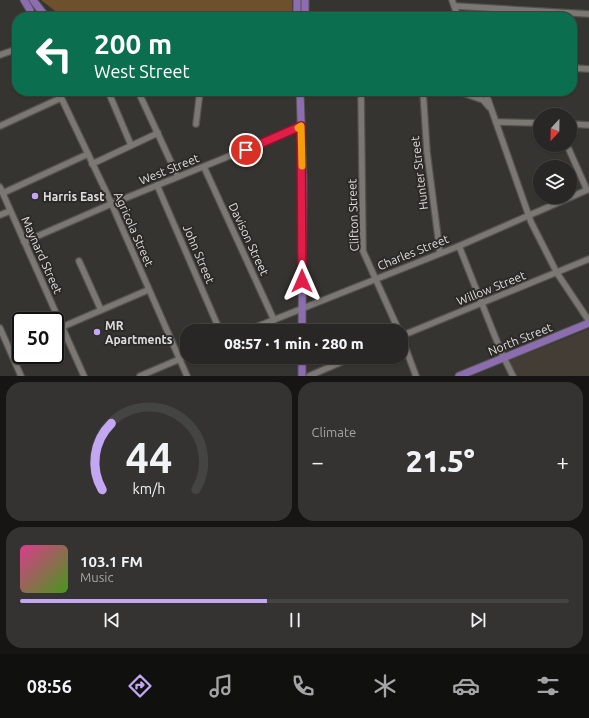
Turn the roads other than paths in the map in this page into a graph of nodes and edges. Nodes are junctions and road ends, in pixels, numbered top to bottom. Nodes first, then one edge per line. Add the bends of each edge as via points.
1 (24, 0) edge
2 (33, 0) edge
3 (297, 0) edge
4 (305, 0) edge
5 (452, 0) edge
6 (455, 6) junction
7 (29, 12) edge
8 (42, 12) edge
9 (297, 12) edge
10 (305, 12) edge
11 (457, 12) edge
12 (556, 12) edge
13 (577, 13) edge
14 (589, 14) edge
15 (12, 49) edge
16 (12, 50) edge
17 (9, 51) junction
18 (0, 55) edge
19 (577, 68) edge
20 (589, 68) edge
21 (110, 96) edge
22 (140, 96) edge
23 (199, 96) edge
24 (300, 96) edge
25 (361, 96) edge
26 (422, 96) edge
27 (472, 96) edge
28 (486, 96) edge
29 (61, 98) joint
30 (491, 108) junction
31 (496, 122) junction
32 (533, 123) edge
33 (196, 124) dead end
34 (577, 124) edge
35 (589, 125) edge
36 (0, 126) edge
37 (301, 126) junction
38 (158, 133) junction
39 (131, 145) junction
40 (570, 152) edge
41 (88, 154) junction
42 (92, 164) junction
43 (204, 167) junction
44 (176, 173) dead end
45 (157, 185) junction
46 (0, 187) edge
47 (3, 193) junction
48 (111, 204) junction
49 (10, 211) junction
50 (0, 215) edge
51 (529, 216) junction
52 (24, 242) junction
53 (458, 246) junction
54 (440, 253) junction
55 (589, 259) edge
56 (79, 261) dead end
57 (556, 273) junction
58 (374, 280) junction
59 (148, 290) junction
60 (482, 304) junction
61 (302, 309) junction
62 (101, 310) junction
63 (55, 312) edge
64 (274, 320) junction
65 (589, 322) edge
66 (217, 324) edge
67 (264, 324) edge
68 (302, 324) edge
69 (395, 324) edge
70 (64, 326) edge
71 (0, 328) edge
72 (64, 331) edge
73 (408, 333) edge
74 (408, 355) edge
75 (504, 358) junction
76 (180, 359) joint
77 (182, 364) edge
78 (302, 364) edge
79 (337, 364) edge
80 (21, 376) edge
81 (84, 376) edge
82 (140, 376) edge
83 (187, 376) edge
84 (302, 376) edge
85 (309, 376) edge
86 (416, 376) edge
87 (459, 376) edge
88 (513, 376) edge

1 - 7 main road
2 - 8 main road
3 - 9 main road
4 - 10 main road
5 - 6 street
6 - 11 street
6 - 12 street
13 - 14 street
15 - 17 street
16 - 17 street
17 - 18 street
19 - 20 street
21 - 39 street
22 - 38 street
23 - 33 street
24 - 37 main road
25 - 58 street, Clifton Street via 363,251
26 - 54 street, Hunter Street
27 - 30 street via 483,100
28 - 30 street
29 - 36 street
29 - 41 street, Agricola Street
30 - 31 street
31 - 32 street
31 - 51 street
34 - 35 street
37 - 43 street, West Street
37 - 61 main road
38 - 39 street
38 - 44 street
39 - 42 street
40 - 51 street, Charles Street via 587,190
41 - 42 street, Agricola Street
41 - 47 street
42 - 48 street, Agricola Street
43 - 45 street, West Street
43 - 64 street, Davison Street
45 - 48 street, West Street
45 - 66 street, John Street
46 - 47 street, Maynard Street
47 - 49 street, Maynard Street
48 - 52 street, West Street
48 - 59 street, Agricola Street
49 - 50 street
49 - 52 street, Maynard Street
51 - 53 street, Charles Street
51 - 57 street
52 - 63 street, Maynard Street
53 - 54 street, Charles Street
53 - 60 street
54 - 58 street, Charles Street
55 - 57 street, Willow Street
56 - 62 street
57 - 60 street, Willow Street
57 - 65 street
58 - 61 street, Charles Street
58 - 69 street, Clifton Street
59 - 62 street
59 - 76 street, Agricola Street
60 - 73 street, Willow Street
60 - 75 street
61 - 64 street, Charles Street
61 - 68 main road
62 - 70 street
64 - 67 street, Charles Street
65 - 75 main road, North Street
71 - 80 street
72 - 81 street, Maynard Street
74 - 86 street
75 - 87 main road, North Street
75 - 88 street
76 - 82 street
77 - 83 street, Agricola Street
78 - 84 main road
79 - 85 street

